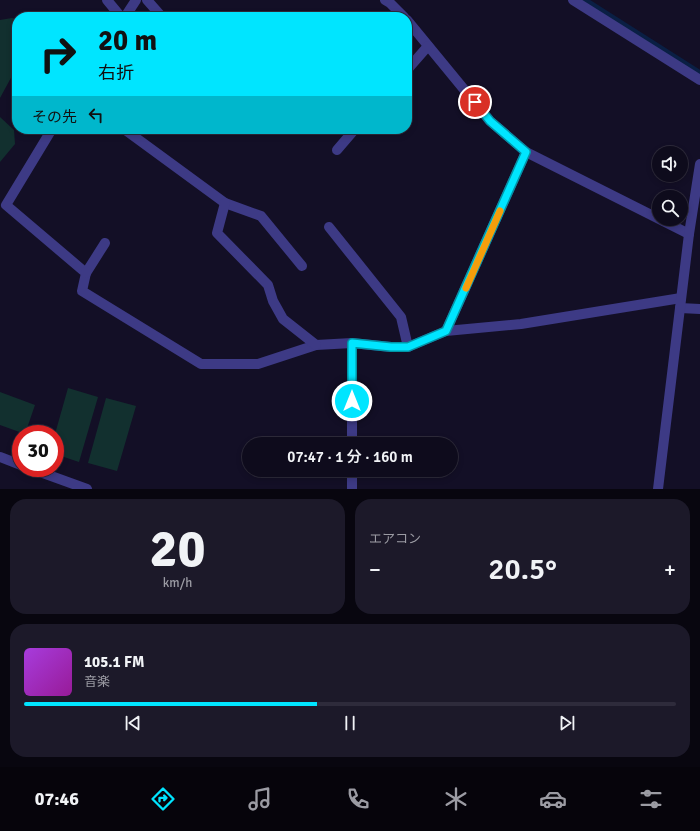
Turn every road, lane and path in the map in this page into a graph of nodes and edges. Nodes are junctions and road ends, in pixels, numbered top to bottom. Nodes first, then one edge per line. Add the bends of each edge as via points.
1 (107, 0) edge
2 (136, 0) edge
3 (147, 0) edge
4 (385, 0) edge
5 (573, 0) edge
6 (117, 12) edge
7 (128, 12) edge
8 (158, 12) edge
9 (399, 12) edge
10 (412, 26) edge
11 (428, 46) junction
12 (412, 64) edge
13 (700, 80) edge
14 (49, 134) edge
15 (131, 134) edge
16 (350, 134) edge
17 (336, 150) dead end
18 (526, 152) junction
19 (700, 164) edge
20 (3, 203) edge
21 (225, 203) junction
22 (329, 227) dead end
23 (689, 234) junction
24 (105, 243) dead end
25 (302, 266) dead end
26 (86, 273) junction
27 (681, 303) junction
28 (700, 309) edge
29 (446, 331) junction
30 (352, 343) junction
31 (316, 345) junction
32 (408, 347) junction
33 (352, 437) edge
34 (0, 457) edge
35 (12, 462) edge
36 (54, 477) edge
37 (352, 477) edge
38 (87, 489) edge
39 (352, 489) edge
40 (658, 489) edge

1 - 6 street
2 - 7 street
3 - 8 street
4 - 9 street
5 - 13 street
10 - 11 street
11 - 12 street
11 - 18 street via 490,121
14 - 20 street
15 - 21 street
16 - 17 street
18 - 23 street
18 - 29 street
19 - 23 street
20 - 26 street
21 - 25 street via 261,216
21 - 31 street via 217,233 268,285 283,319
22 - 32 street via 401,317
23 - 27 street
24 - 26 street
26 - 31 street via 82,291 200,364 258,364
27 - 28 street
27 - 29 street
27 - 40 street
29 - 32 street
30 - 31 street
30 - 32 street
30 - 33 street
34 - 35 street
36 - 38 street
37 - 39 street

